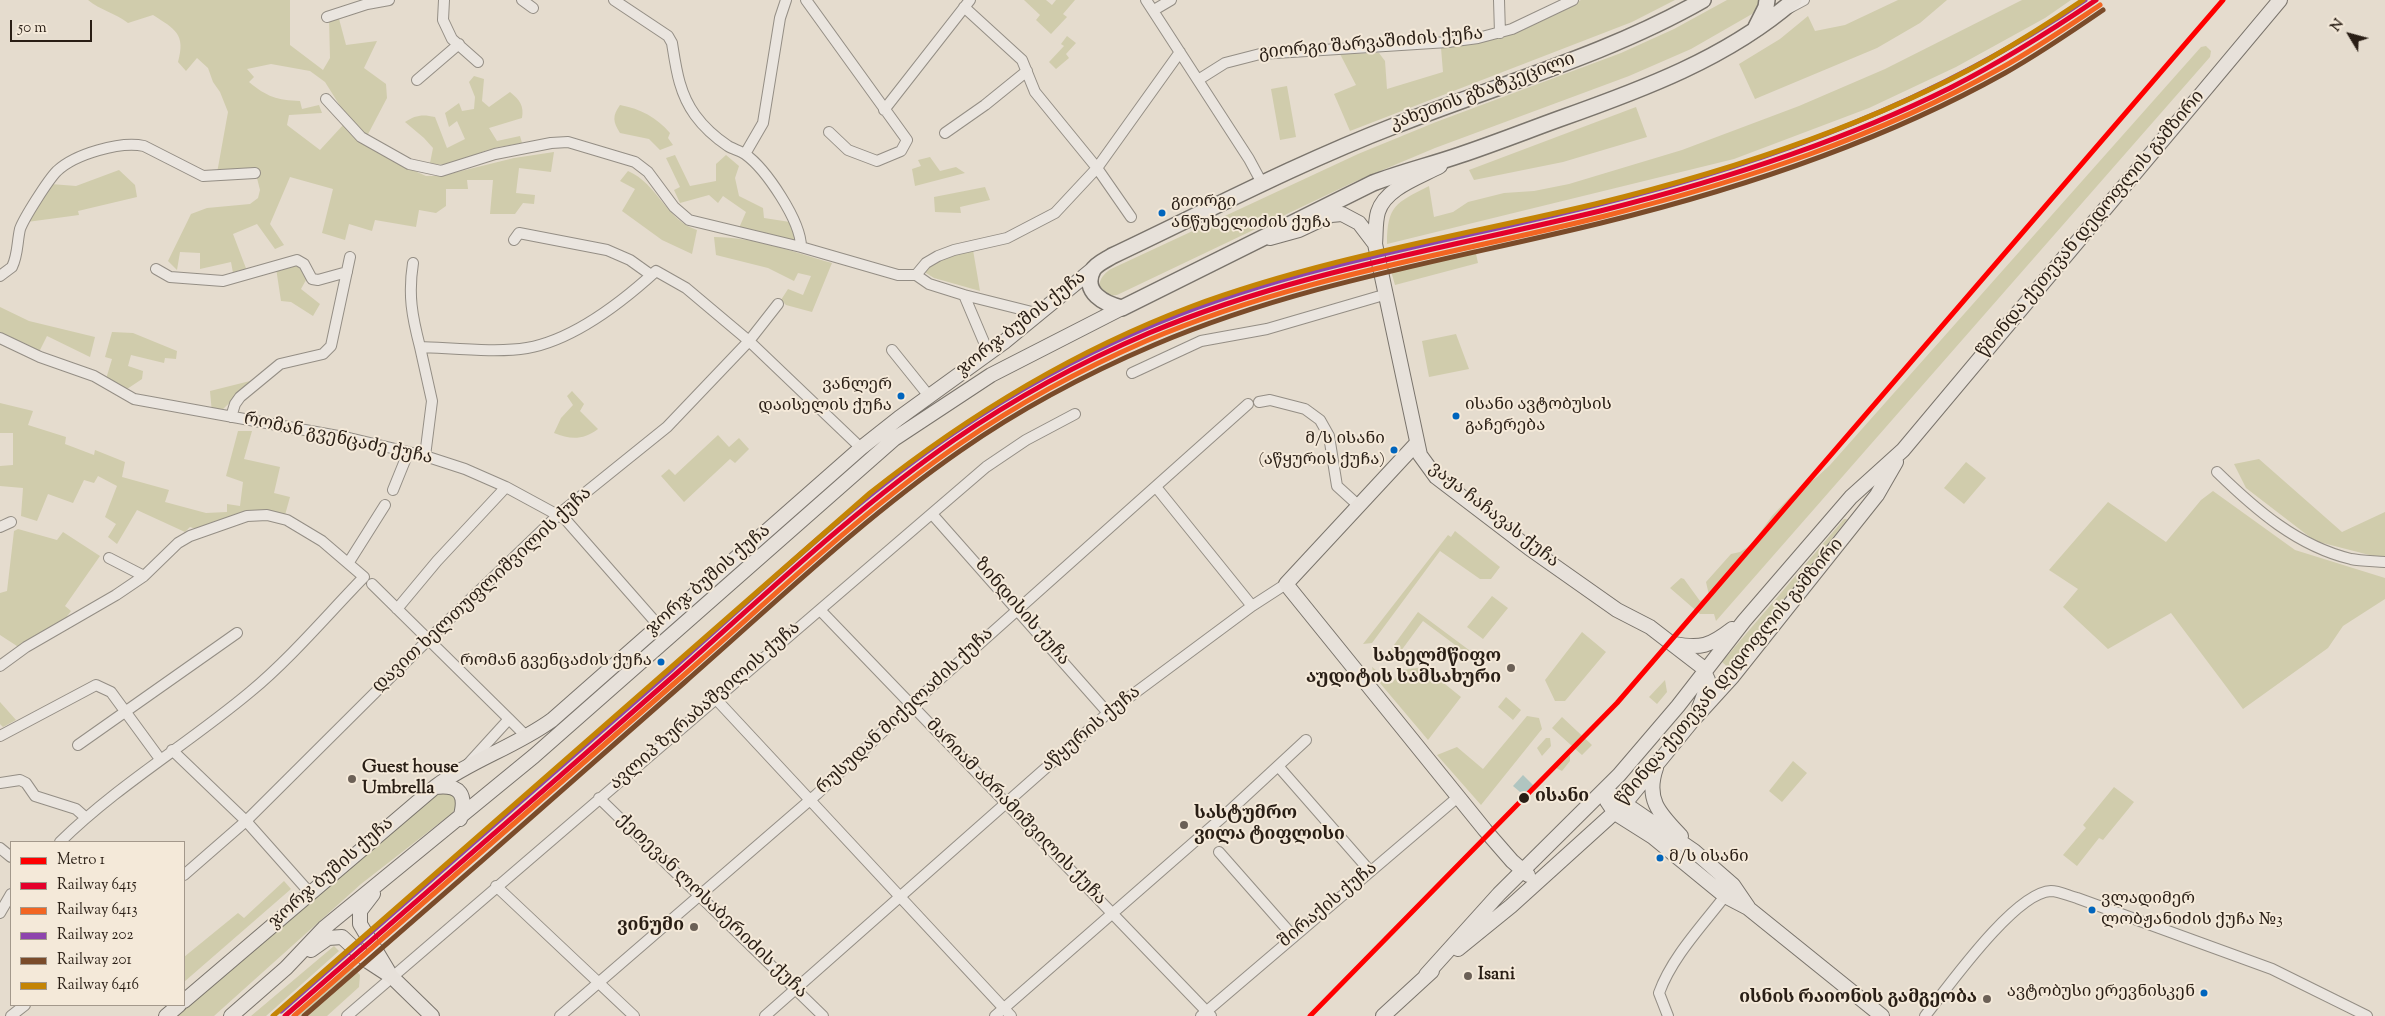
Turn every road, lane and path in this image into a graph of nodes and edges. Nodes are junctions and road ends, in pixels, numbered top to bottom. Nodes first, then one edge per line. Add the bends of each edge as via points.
1 (389, 0) edge
2 (444, 0) edge
3 (522, 0) edge
4 (614, 0) edge
5 (786, 0) edge
6 (806, 0) edge
7 (1146, 0) edge
8 (1171, 0) edge
9 (1499, 0) edge
10 (1573, 0) edge
11 (1703, 0) edge
12 (1767, 0) edge
13 (1794, 0) edge
14 (1804, 0) edge
15 (2280, 0) edge
16 (967, 4) edge
17 (533, 8) dead end
18 (1154, 10) junction
19 (1779, 13) junction
20 (327, 17) dead end
21 (1754, 31) junction
22 (1500, 33) junction
23 (459, 44) junction
24 (1180, 52) junction
25 (478, 62) dead end
26 (1027, 72) junction
27 (417, 80) dead end
28 (1198, 80) junction
29 (326, 99) dead end
30 (884, 110) junction
31 (829, 132) dead end
32 (945, 133) dead end
33 (745, 154) junction
34 (1459, 156) junction
35 (1097, 168) junction
36 (255, 173) dead end
37 (1263, 185) junction
38 (1131, 217) dead end
39 (514, 240) dead end
40 (1260, 240) junction
41 (1375, 244) junction
42 (801, 247) junction
43 (350, 257) dead end
44 (413, 262) dead end
45 (156, 269) dead end
46 (1093, 269) junction
47 (347, 272) junction
48 (651, 275) junction
49 (916, 275) junction
50 (0, 276) edge
51 (1387, 294) junction
52 (964, 295) junction
53 (778, 304) dead end
54 (1122, 308) junction
55 (1040, 314) junction
56 (0, 338) edge
57 (749, 341) junction
58 (420, 347) junction
59 (892, 350) dead end
60 (988, 354) junction
61 (1132, 373) dead end
62 (929, 396) junction
63 (1259, 402) dead end
64 (1248, 404) dead end
65 (1075, 414) dead end
66 (231, 418) junction
67 (1416, 444) junction
68 (861, 448) junction
69 (1903, 450) junction
70 (408, 453) junction
71 (425, 456) junction
72 (2217, 472) dead end
73 (506, 487) junction
74 (1156, 487) junction
75 (393, 490) dead end
76 (385, 505) dead end
77 (1359, 506) junction
78 (559, 514) junction
79 (932, 514) junction
80 (11, 522) dead end
81 (0, 527) edge
82 (109, 558) dead end
83 (349, 562) junction
84 (2385, 562) edge
85 (144, 576) junction
86 (372, 584) dead end
87 (1286, 584) junction
88 (1252, 606) junction
89 (397, 609) junction
90 (1018, 609) junction
91 (820, 610) junction
92 (1744, 621) junction
93 (659, 626) junction
94 (237, 633) dead end
95 (429, 639) junction
96 (1673, 644) junction
97 (0, 666) edge
98 (1705, 672) junction
99 (715, 698) junction
100 (912, 705) junction
101 (124, 710) junction
102 (1108, 713) junction
103 (509, 719) junction
104 (1693, 720) junction
105 (0, 736) edge
106 (527, 737) junction
107 (1306, 740) dead end
108 (78, 744) dead end
109 (172, 750) junction
110 (160, 759) junction
111 (1658, 763) junction
112 (1278, 766) junction
113 (465, 767) junction
114 (0, 783) edge
115 (435, 787) junction
116 (1605, 790) junction
117 (1458, 797) junction
118 (599, 798) junction
119 (810, 800) junction
120 (1626, 802) junction
121 (1006, 803) junction
122 (1615, 813) junction
123 (85, 817) junction
124 (460, 819) junction
125 (246, 821) junction
126 (61, 841) edge
127 (0, 848) edge
128 (1694, 851) junction
129 (1218, 852) dead end
130 (10, 856) edge
131 (1522, 870) junction
132 (1370, 871) junction
133 (185, 874) edge
134 (392, 874) junction
135 (1539, 881) junction
136 (496, 886) junction
137 (310, 893) junction
138 (10, 896) edge
139 (699, 896) junction
140 (1725, 896) junction
141 (900, 897) junction
142 (1748, 908) junction
143 (0, 913) edge
144 (1112, 914) junction
145 (1293, 936) junction
146 (286, 968) junction
147 (1426, 975) junction
148 (392, 977) junction
149 (600, 982) junction
150 (795, 989) junction
151 (185, 1000) edge
152 (24, 1006) edge
153 (178, 1006) edge
154 (1008, 1012) edge
155 (1206, 1014) edge
156 (11, 1016) edge
157 (166, 1016) edge
158 (231, 1016) edge
159 (347, 1016) edge
160 (432, 1016) edge
161 (560, 1016) edge
162 (634, 1016) edge
163 (765, 1016) edge
164 (823, 1016) edge
165 (995, 1016) edge
166 (1383, 1016) edge
167 (1668, 1016) edge
168 (1882, 1016) edge
169 (1925, 1016) edge
170 (2367, 1016) edge

1 - 20 street
2 - 23 street via 443,20 452,39
3 - 17 street
4 - 33 street via 668,36 682,94 695,115 715,136
5 - 33 street via 780,18 763,123
6 - 30 street
7 - 18 street
8 - 18 street
9 - 22 street
10 - 22 street, გიორგი შარვაშიძის ქუჩა
11 - 37 highway, კახეთის გზატკეცილი via 1631,36 1394,125
12 - 21 highway
13 - 19 highway
14 - 19 street
15 - 69 main road, წმინდა ქეთევან დედოფლის გამზირი
16 - 26 street via 1022,60
16 - 30 street
18 - 24 street
19 - 21 highway
21 - 34 highway via 1635,91
22 - 28 street, გიორგი შარვაშიძის ქუჩა via 1448,42 1260,54 1225,63
23 - 25 street
23 - 27 street
24 - 28 street
24 - 35 street
26 - 32 street
26 - 35 street via 1035,92
28 - 37 street
29 - 42 street via 361,137 409,164 441,172 495,154 568,142 635,162 648,172 674,207 689,220
30 - 31 street via 907,140 901,151 877,161 848,150
33 - 42 street via 786,204 801,238
34 - 40 highway, ჯორჯ ბუშის ქუჩა via 1373,183
34 - 41 main road, ვაჟა ჩაჩავას ქუჩა via 1397,189 1385,199 1378,212
35 - 38 street
35 - 49 street via 1060,209 1036,224 1007,238 938,256 926,263
36 - 50 street via 203,176 134,144 80,157 57,171 34,204 20,228 12,267
37 - 46 highway, ჯორჯ ბუშის ქუჩა via 1112,256
39 - 48 street via 519,233 606,250 630,260
40 - 41 main road, ვაჟა ჩაჩავას ქუჩა via 1342,214 1359,223
40 - 54 highway, ჯორჯ ბუშის ქუჩა
41 - 51 main road, ვაჟა ჩაჩავას ქუჩა
42 - 49 street via 898,275
43 - 47 street
44 - 58 street via 411,312
45 - 47 street via 170,277 223,280 297,260 304,264 312,279
46 - 54 highway, ჯორჯ ბუშის ქუჩა via 1090,279 1093,292 1105,303
46 - 55 main road, ჯორჯ ბუშის ქუჩა
47 - 66 street via 331,346 326,353 280,364 240,397
48 - 57 street via 656,271 686,288
48 - 58 street via 591,321 551,341 526,348
49 - 52 street via 928,284
51 - 61 street via 1267,328 1201,341
51 - 67 main road, ვაჟა ჩაჩავას ქუჩა
52 - 55 street
52 - 60 street
53 - 57 street, დავით ხელთუფლიშვილის ქუჩა
54 - 124 main road, ჯორჯ ბუშის ქუჩა via 991,374 894,439
55 - 60 main road, ჯორჯ ბუშის ქუჩა
56 - 66 street, რომან გვენცაძე ქუჩა via 40,357 94,376 134,399
57 - 68 street
57 - 78 street, დავით ხელთუფლიშვილის ქუჩა via 667,427
58 - 71 street via 432,401
59 - 62 street
60 - 62 main road, ჯორჯ ბუშის ქუჩა
62 - 68 main road, ჯორჯ ბუშის ქუჩა
63 - 77 street via 1270,400 1305,409 1320,420 1329,436 1337,486
64 - 74 street, რუსუდან მიქელაძის ქუჩა
65 - 79 street, ავლიპ ზურაბაშვილის ქუჩა via 1026,440 986,467
66 - 70 street, რომან გვენცაძე ქუჩა via 349,438
67 - 77 main road, აწყურის ქუჩა
67 - 96 main road, ვაჟა ჩაჩავას ქუჩა via 1430,470 1448,486 1537,554 1617,610 1650,627
68 - 93 main road, ჯორჯ ბუშის ქუჩა
69 - 92 main road, წმინდა ქეთევან დედოფლის გამზირი via 1851,497
69 - 104 main road, წმინდა ქეთევან დედოფლის გამზირი via 1877,495 1733,676
70 - 71 street, რომან გვენცაძე ქუჩა
70 - 75 street
71 - 73 street, რომან გვენცაძე ქუჩა
72 - 84 street via 2256,509 2306,542 2352,559
73 - 78 street, რომან გვენცაძე ქუჩა
73 - 89 street
74 - 88 street
74 - 90 street, რუსუდან მიქელაძის ქუჩა
76 - 83 street
77 - 87 main road, აწყურის ქუჩა
78 - 93 street, რომან გვენცაძე ქუჩა
78 - 95 street, დავით ხელთუფლიშვილის ქუჩა
79 - 90 street, ზინდისის ქუჩა
79 - 91 street, ავლიპ ზურაბაშვილის ქუჩა
80 - 81 street
82 - 85 street
83 - 85 street via 287,520 267,515 190,536 178,543
83 - 109 street via 364,577 273,672
85 - 97 street via 26,646
86 - 89 street
87 - 88 street, აწყურის ქუჩა
87 - 117 main road
88 - 102 street, აწყურის ქუჩა
89 - 95 street
90 - 100 street, რუსუდან მიქელაძის ქუჩა
90 - 102 street, ზინდისის ქუჩა
91 - 99 street, ავლიპ ზურაბაშვილის ქუჩა
91 - 100 street, მარიამ აბრამიშვილის ქუჩა
92 - 96 main road via 1703,646
92 - 98 main road, წმინდა ქეთევან დედოფლის გამზირი
93 - 106 main road, ჯორჯ ბუშის ქუჩა via 552,720
94 - 101 street
95 - 103 street
95 - 125 street, დავით ხელთუფლიშვილის ქუჩა
96 - 98 main road, ვაჟა ჩაჩავას ქუჩა
98 - 104 main road via 1708,680 1706,693
98 - 116 main road, წმინდა ქეთევან დედოფლის გამზირი
99 - 118 street, ავლიპ ზურაბაშვილის ქუჩა
99 - 119 street
100 - 119 street, რუსუდან მიქელაძის ქუჩა
100 - 121 street, მარიამ აბრამიშვილის ქუჩა
101 - 105 street via 112,692 96,685
101 - 108 street
101 - 110 street
102 - 121 street, აწყურის ქუჩა
103 - 106 street
103 - 113 street
104 - 111 main road, წმინდა ქეთევან დედოფლის გამზირი
106 - 113 main road, ჯორჯ ბუშის ქუჩა
107 - 112 street
109 - 110 street
109 - 125 street
110 - 123 street
111 - 120 main road, წმინდა ქეთევან დედოფლის გამზირი
111 - 128 main road via 1652,785 1655,807
112 - 132 street
112 - 144 street
113 - 115 main road, ჯორჯ ბუშის ქუჩა
114 - 123 street via 20,780 35,796 76,809
115 - 124 main road via 447,786 463,796
115 - 137 main road, ჯორჯ ბუშის ქუჩა
116 - 120 main road
116 - 122 main road via 1607,801
116 - 131 main road, წმინდა ქეთევან დედოფლის გამზირი
117 - 131 main road
117 - 132 street, შირაქის ქუჩა
118 - 136 street, ავლიპ ზურაბაშვილის ქუჩა
118 - 139 street, ქეთევან ლოსაბერიძის ქუჩა
119 - 139 street, რუსუდან მიქელაძის ქუჩა
119 - 141 street
120 - 122 main road, წმინდა ქეთევან დედოფლის გამზირი
120 - 128 main road via 1655,826
121 - 141 street, აწყურის ქუჩა
121 - 144 street, მარიამ აბრამიშვილის ქუჩა
122 - 135 main road, წმინდა ქეთევან დედოფლის გამზირი
122 - 140 main road via 1664,845
123 - 126 street
124 - 134 main road, ჯორჯ ბუშის ქუჩა
125 - 133 street, დავით ხელთუფლიშვილის ქუჩა
125 - 137 street
127 - 130 street
128 - 142 main road via 1733,884
129 - 145 street
131 - 135 main road
131 - 147 main road, წმინდა ქეთევან დედოფლის გამზირი
132 - 145 street, შირაქის ქუჩა
134 - 146 main road, ჯორჯ ბუშის ქუჩა via 324,928
134 - 148 main road via 365,902 359,917 362,930
135 - 147 main road, წმინდა ქეთევან დედოფლის გამზირი
136 - 148 street, ავლიპ ზურაბაშვილის ქუჩა
136 - 149 street
137 - 151 main road, ჯორჯ ბუშის ქუჩა
138 - 143 street
139 - 149 street, რუსუდან მიქელაძის ქუჩა
139 - 150 street, ქეთევან ლოსაბერიძის ქუჩა
140 - 142 main road
140 - 167 street via 1679,956 1661,986 1659,993
141 - 150 street, აწყურის ქუჩა
141 - 154 street
142 - 168 main road
144 - 154 street
144 - 155 street, მარიამ აბრამიშვილის ქუჩა
145 - 155 street, შირაქის ქუჩა
146 - 148 main road via 321,942 334,937 351,943 369,962
146 - 158 main road, ჯორჯ ბუშის ქუჩა
147 - 166 main road, წმინდა ქეთევან დედოფლის გამზირი
148 - 159 street, ავლიპ ზურაბაშვილის ქუჩა
148 - 160 main road
149 - 161 street, რუსუდან მიქელაძის ქუჩა
149 - 162 street
150 - 163 street, აწყურის ქუჩა
150 - 164 street, ქეთევან ლოსაბერიძის ქუჩა
152 - 156 street
153 - 157 main road
154 - 165 street
169 - 170 street via 2021,904 2051,891 2272,969

